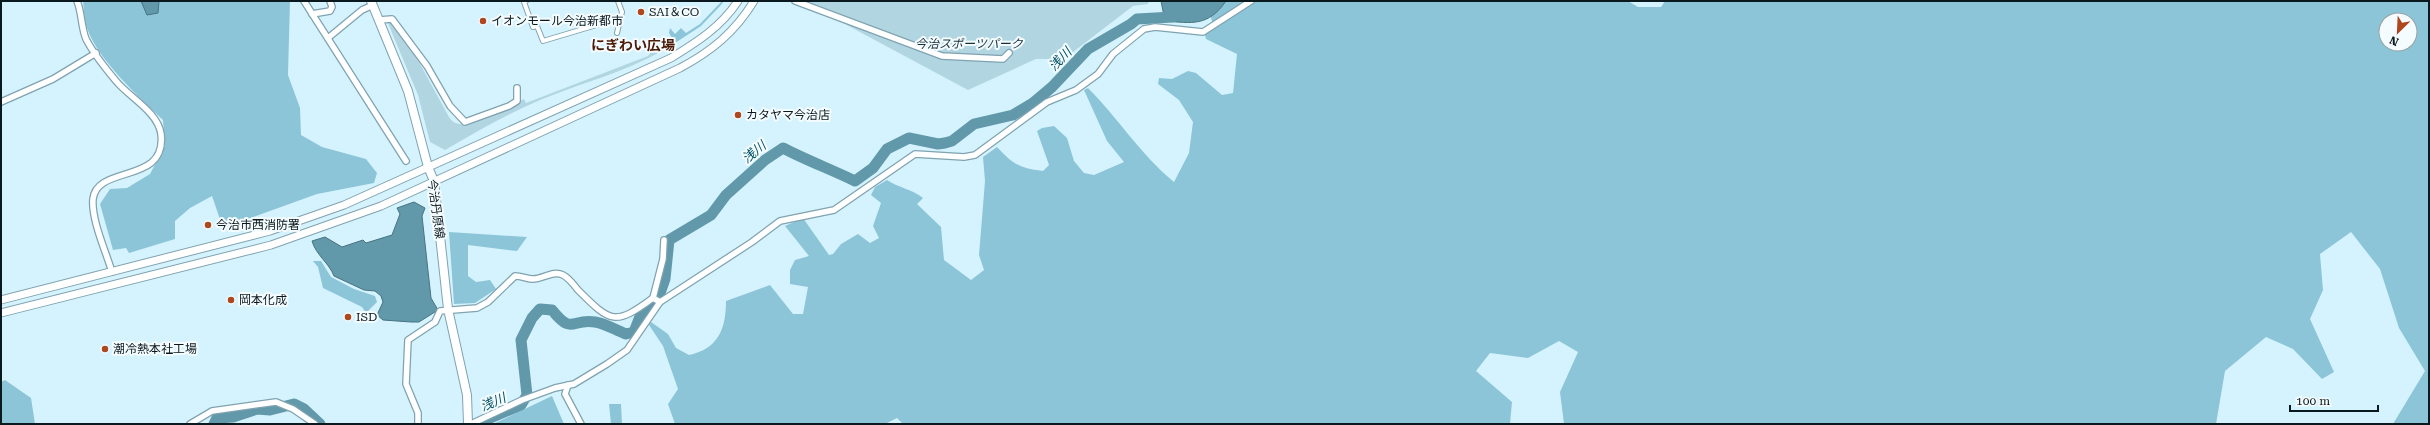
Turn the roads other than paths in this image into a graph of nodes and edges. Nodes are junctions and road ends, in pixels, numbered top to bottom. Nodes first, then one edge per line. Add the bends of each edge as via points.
1 (77, 1) edge
2 (304, 1) edge
3 (330, 1) edge
4 (526, 1) edge
5 (618, 1) edge
6 (738, 1) edge
7 (754, 1) edge
8 (795, 1) edge
9 (1251, 1) edge
10 (372, 3) edge
11 (312, 14) junction
12 (620, 18) junction
13 (379, 20) junction
14 (617, 33) dead end
15 (328, 38) junction
16 (96, 53) junction
17 (1009, 53) dead end
18 (517, 88) dead end
19 (1, 102) edge
20 (406, 161) dead end
21 (428, 167) junction
22 (434, 181) junction
23 (664, 240) dead end
24 (112, 272) junction
25 (653, 298) junction
26 (1, 300) edge
27 (660, 302) junction
28 (448, 309) junction
29 (1, 313) edge
30 (568, 385) junction
31 (190, 424) edge
32 (315, 424) edge
33 (418, 424) edge
34 (470, 424) edge
35 (581, 424) edge

1 - 16 street via 87,40
2 - 11 street
3 - 11 street via 330,11
4 - 12 street via 524,2 533,27 537,26 543,41
5 - 12 street via 622,12
6 - 21 street via 728,17 701,40 671,58
7 - 22 street via 724,40 704,55
8 - 17 street via 942,56 1003,58
9 - 27 street via 1202,32 1155,27 1144,30 1112,54 1098,74 1076,90 1047,102 974,155 964,157 915,154 834,210 780,221
10 - 13 main road, 今治丹原線
10 - 15 street
11 - 15 street
12 - 14 street
13 - 18 street via 392,19 407,36 450,106 465,122 517,101
13 - 21 main road, 今治丹原線 via 408,91
15 - 20 street
16 - 19 street via 53,79
16 - 24 street via 117,82 156,122 161,133 156,156 148,166 135,173 106,180 94,194 93,209
21 - 22 main road, 今治丹原線
21 - 24 street via 344,205 270,230
22 - 28 main road, 今治丹原線
22 - 29 street via 381,206 272,245
23 - 25 street via 663,259
24 - 26 street
25 - 27 street
25 - 28 street via 633,313 611,317 602,313 567,278 556,273 533,279 515,276 488,302 477,308
27 - 30 street via 628,350 574,384
28 - 33 street via 440,311 435,322 408,340 406,384 418,413
28 - 34 main road, 今治丹原線
30 - 34 street via 522,400
30 - 35 street via 565,394
31 - 32 street via 212,411 276,402 293,409

